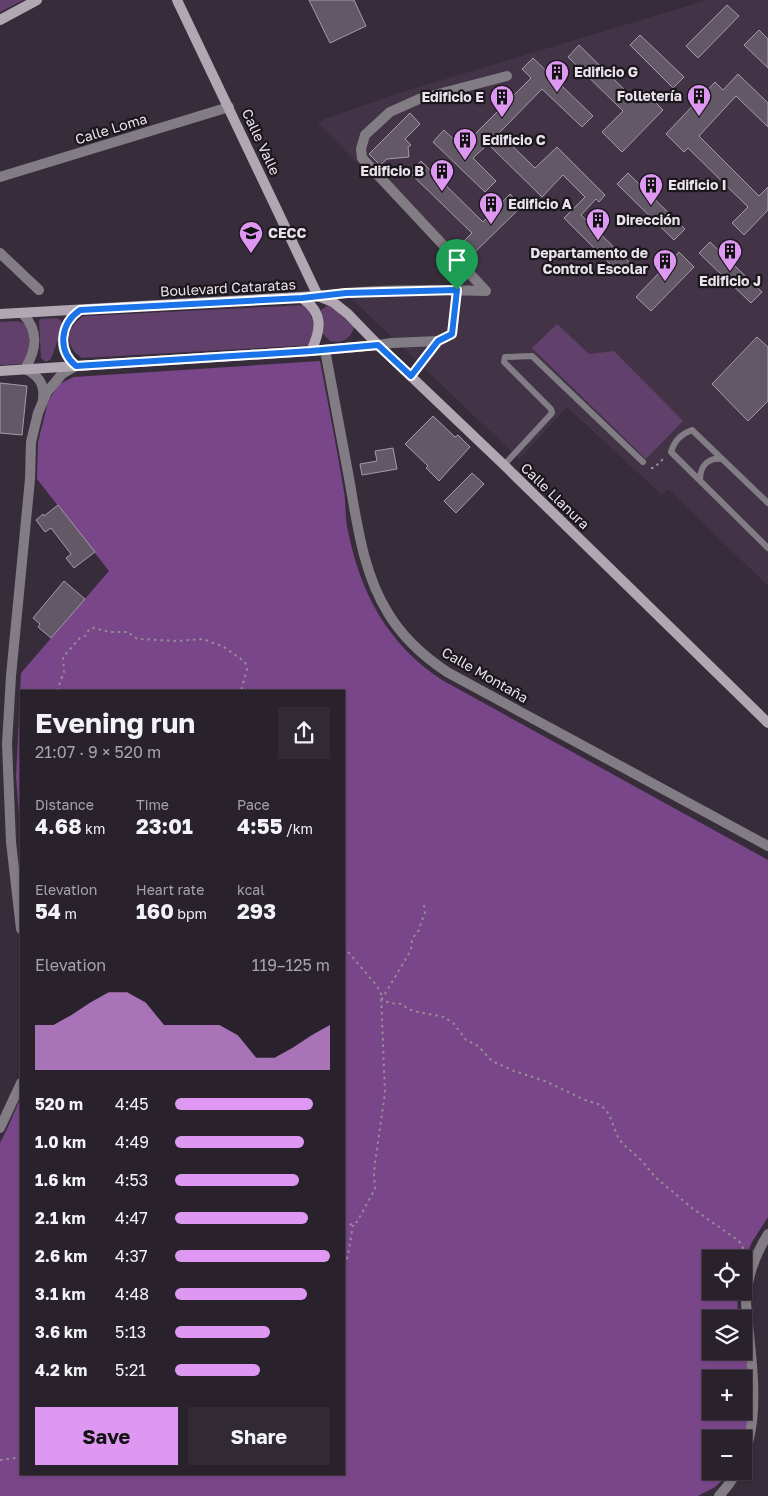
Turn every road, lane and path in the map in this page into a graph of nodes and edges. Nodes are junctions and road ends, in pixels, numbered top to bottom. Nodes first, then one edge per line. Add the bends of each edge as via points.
1 (37, 0) edge
2 (178, 0) edge
3 (0, 20) edge
4 (507, 76) dead end
5 (229, 107) junction
6 (0, 177) edge
7 (0, 253) edge
8 (40, 290) dead end
9 (457, 290) junction
10 (318, 296) junction
11 (302, 298) junction
12 (80, 310) junction
13 (0, 314) edge
14 (22, 314) junction
15 (438, 341) junction
16 (378, 345) junction
17 (325, 350) junction
18 (311, 351) junction
19 (76, 366) junction
20 (25, 369) junction
21 (0, 370) edge
22 (411, 376) junction
23 (43, 399) junction
24 (671, 452) junction
25 (722, 459) junction
26 (643, 462) joint
27 (504, 465) junction
28 (700, 480) junction
29 (768, 503) edge
30 (768, 548) edge
31 (57, 690) edge
32 (241, 690) edge
33 (768, 723) edge
34 (768, 846) edge
35 (424, 905) dead end
36 (20, 919) edge
37 (345, 948) edge
38 (382, 999) junction
39 (20, 1085) edge
40 (0, 1128) edge
41 (345, 1224) edge
42 (353, 1224) junction
43 (768, 1234) edge
44 (744, 1250) edge
45 (345, 1263) edge
46 (764, 1404) dead end
47 (757, 1450) dead end
48 (20, 1457) edge
49 (0, 1460) edge
50 (719, 1496) edge

1 - 3 street
2 - 5 street, Calle Valle
4 - 9 street, Boulevard Cataratas via 419,99 390,112 365,135 361,149 362,158 486,291
5 - 6 street, Calle Loma
5 - 10 street, Calle Valle
7 - 8 street
9 - 10 street, Boulevard Cataratas
9 - 15 street via 452,334
10 - 11 street, Boulevard Cataratas
10 - 16 street, Calle Llanura via 333,302 348,314
11 - 12 street, Boulevard Cataratas
11 - 18 street via 312,306 318,318 319,332
12 - 14 street, Boulevard Cataratas
12 - 19 street via 68,320 62,341 66,355
13 - 14 street, Boulevard Cataratas
14 - 20 street via 32,326 36,340 33,356
15 - 16 street
15 - 22 street
16 - 17 street
16 - 22 street, Calle Llanura
17 - 18 street
17 - 34 street, Calle Montaña via 362,546 381,600 404,636 447,672
18 - 19 street
19 - 20 street
19 - 23 street via 56,379
20 - 21 street
20 - 23 street via 41,382
22 - 27 street, Calle Llanura
23 - 36 street via 31,442 8,710 9,810
24 - 25 lane via 678,438 692,430
24 - 26 path via 654,468
24 - 28 lane
25 - 28 lane via 712,459 704,464
25 - 29 lane
26 - 27 lane via 532,356 505,357 504,362 551,409 552,414
27 - 33 street, Calle Llanura
28 - 30 lane
31 - 32 path via 64,672 63,657 80,638 87,635 89,629 94,628 129,632 138,638 209,641 245,662 247,670
35 - 38 path via 425,914 412,940 411,950
37 - 38 path via 377,986
38 - 42 path via 385,1093 375,1163 375,1190 360,1218
38 - 44 path via 444,1017 492,1061 601,1105 609,1114 622,1143 655,1177 739,1241
39 - 40 street
41 - 42 path
42 - 45 path
43 - 46 street via 751,1268 746,1297
47 - 50 street via 738,1480
48 - 49 path

